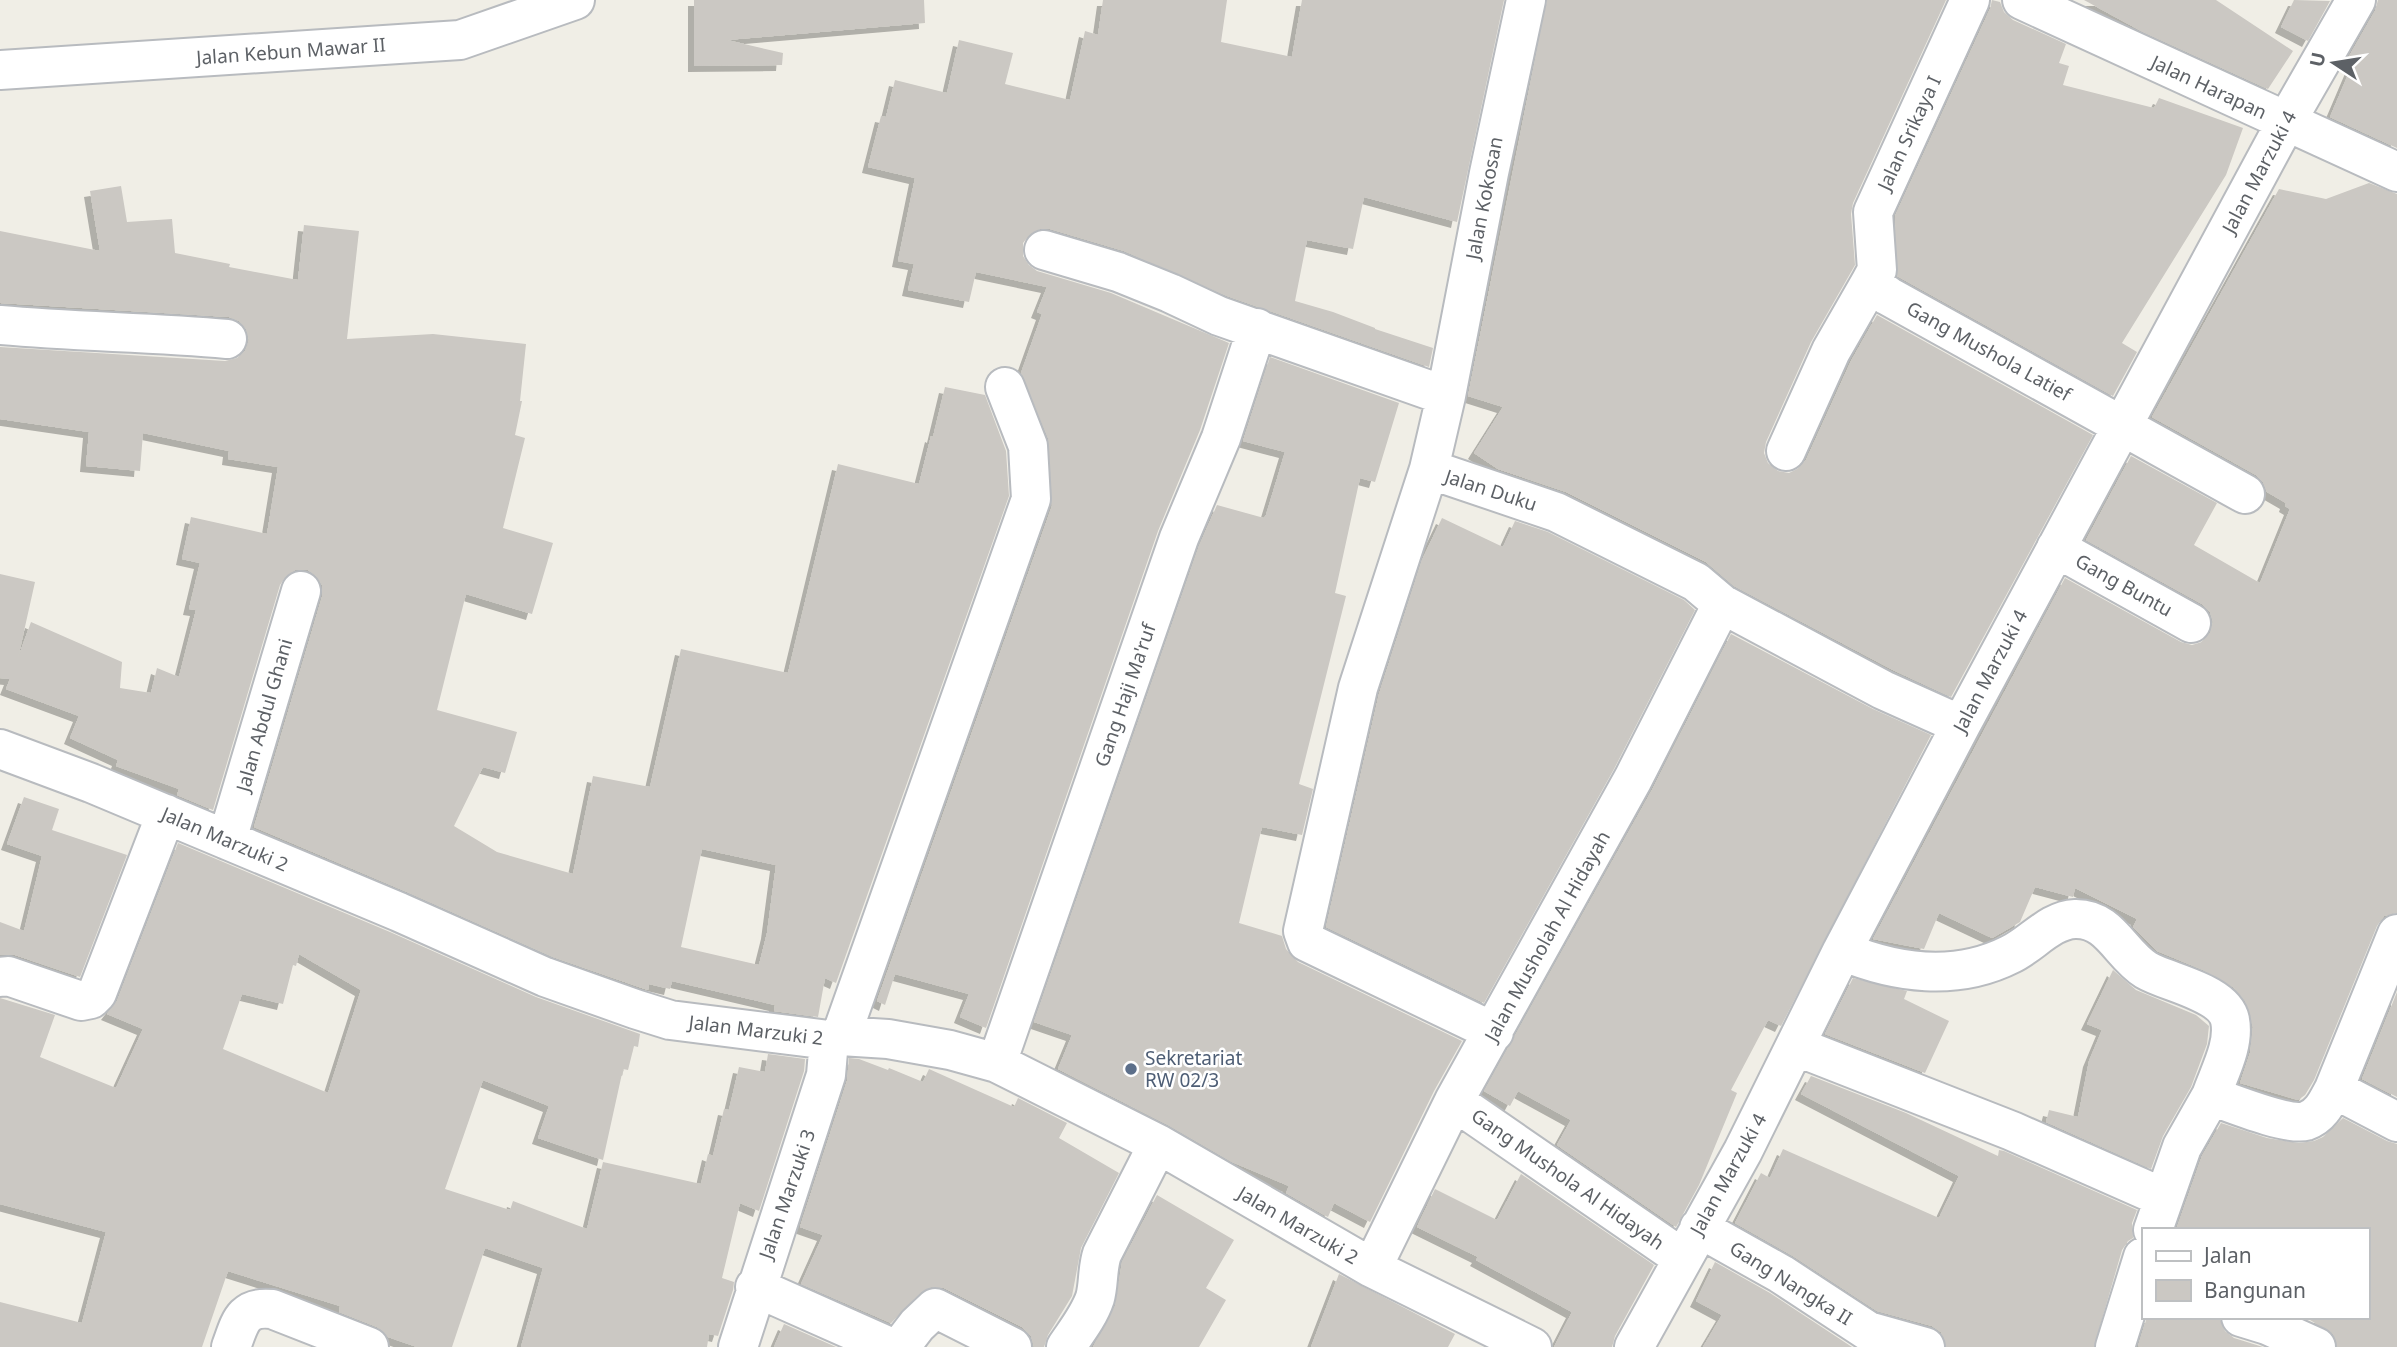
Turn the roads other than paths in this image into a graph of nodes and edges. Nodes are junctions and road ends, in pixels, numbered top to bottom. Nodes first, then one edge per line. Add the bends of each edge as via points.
1 (575, 0) edge
2 (1526, 0) edge
3 (1970, 0) edge
4 (2022, 0) edge
5 (2356, 0) edge
6 (0, 70) edge
7 (2286, 122) junction
8 (2397, 172) edge
9 (1044, 250) dead end
10 (1873, 277) junction
11 (0, 325) edge
12 (1257, 328) junction
13 (227, 339) dead end
14 (1005, 387) dead end
15 (1446, 396) junction
16 (2123, 425) junction
17 (1786, 452) dead end
18 (1429, 469) junction
19 (2245, 495) dead end
20 (2056, 548) junction
21 (301, 590) dead end
22 (1722, 604) junction
23 (2191, 623) dead end
24 (1961, 725) junction
25 (0, 749) edge
26 (166, 814) junction
27 (227, 840) junction
28 (2397, 934) edge
29 (1842, 951) junction
30 (0, 977) edge
31 (1494, 1032) junction
32 (835, 1038) junction
33 (1795, 1046) junction
34 (997, 1063) junction
35 (2334, 1089) junction
36 (2211, 1096) junction
37 (1454, 1101) junction
38 (2397, 1122) edge
39 (1158, 1144) junction
40 (2158, 1214) edge
41 (1691, 1243) junction
42 (2142, 1264) edge
43 (1372, 1268) junction
44 (755, 1287) junction
45 (2137, 1296) edge
46 (2248, 1319) edge
47 (235, 1336) edge
48 (369, 1347) edge
49 (737, 1347) edge
50 (890, 1347) edge
51 (900, 1347) edge
52 (1012, 1347) edge
53 (1066, 1347) edge
54 (1532, 1347) edge
55 (1634, 1347) edge
56 (1925, 1347) edge
57 (2115, 1347) edge
58 (2316, 1347) edge

1 - 6 street, Jalan Kebun Mawar II via 460,40
2 - 15 street, Jalan Kokosan
3 - 10 street, Jalan Srikaya I via 1873,212
4 - 7 street, Jalan Harapan
5 - 7 street, Jalan Marzuki 4
7 - 8 street, Jalan Harapan
7 - 16 street, Jalan Marzuki 4
9 - 12 street via 1118,272
10 - 16 street, Gang Mushola Latief via 1888,296
10 - 17 street via 1830,351
11 - 13 street
12 - 15 street
12 - 34 street, Gang Haji Ma'ruf via 1221,438 1179,538
14 - 32 street, Jalan Marzuki 3 via 1028,446 1031,499
15 - 18 street, Jalan Duku
16 - 19 street, Gang Mushola Latief
16 - 20 street, Jalan Marzuki 4
18 - 22 street, Jalan Duku via 1556,512 1696,582
18 - 31 street via 1358,688 1303,931 1307,942
20 - 23 street, Gang Buntu
20 - 24 street, Jalan Marzuki 4
21 - 27 street, Jalan Abdul Ghani
22 - 24 street, Jalan Duku via 1883,690
22 - 31 street, Jalan Musholah Al Hidayah via 1633,779
24 - 29 street, Jalan Marzuki 4
25 - 26 street, Jalan Marzuki 2
26 - 27 street, Jalan Marzuki 2
26 - 30 street via 91,999 81,1001
27 - 32 street, Jalan Marzuki 2 via 545,977 635,1009 670,1020
28 - 35 street
29 - 33 street, Jalan Marzuki 4
29 - 36 street via 1871,963 1917,972 1963,970 2010,955 2051,927 2075,919 2104,926 2146,969 2214,999 2230,1018 2230,1042
31 - 37 street, Jalan Musholah Al Hidayah
32 - 34 street, Jalan Marzuki 2 via 900,1041
32 - 44 street, Jalan Marzuki 3
33 - 40 street via 2012,1131
33 - 41 street, Jalan Marzuki 4
34 - 39 street, Jalan Marzuki 2
35 - 36 street via 2324,1108 2305,1121 2281,1119
35 - 38 street
36 - 40 street via 2182,1147
37 - 41 street, Gang Mushola Al Hidayah
37 - 43 street, Jalan Musholah Al Hidayah
39 - 43 street, Jalan Marzuki 2
39 - 53 street via 1102,1254 1087,1315
41 - 55 street, Jalan Marzuki 4
41 - 56 street, Gang Nangka II via 1781,1274 1868,1331
42 - 45 street
43 - 54 street, Jalan Marzuki 2
44 - 49 street, Jalan Marzuki 3
44 - 50 street
45 - 57 street
46 - 58 street
47 - 48 street via 248,1312 272,1309
51 - 52 street via 934,1308

